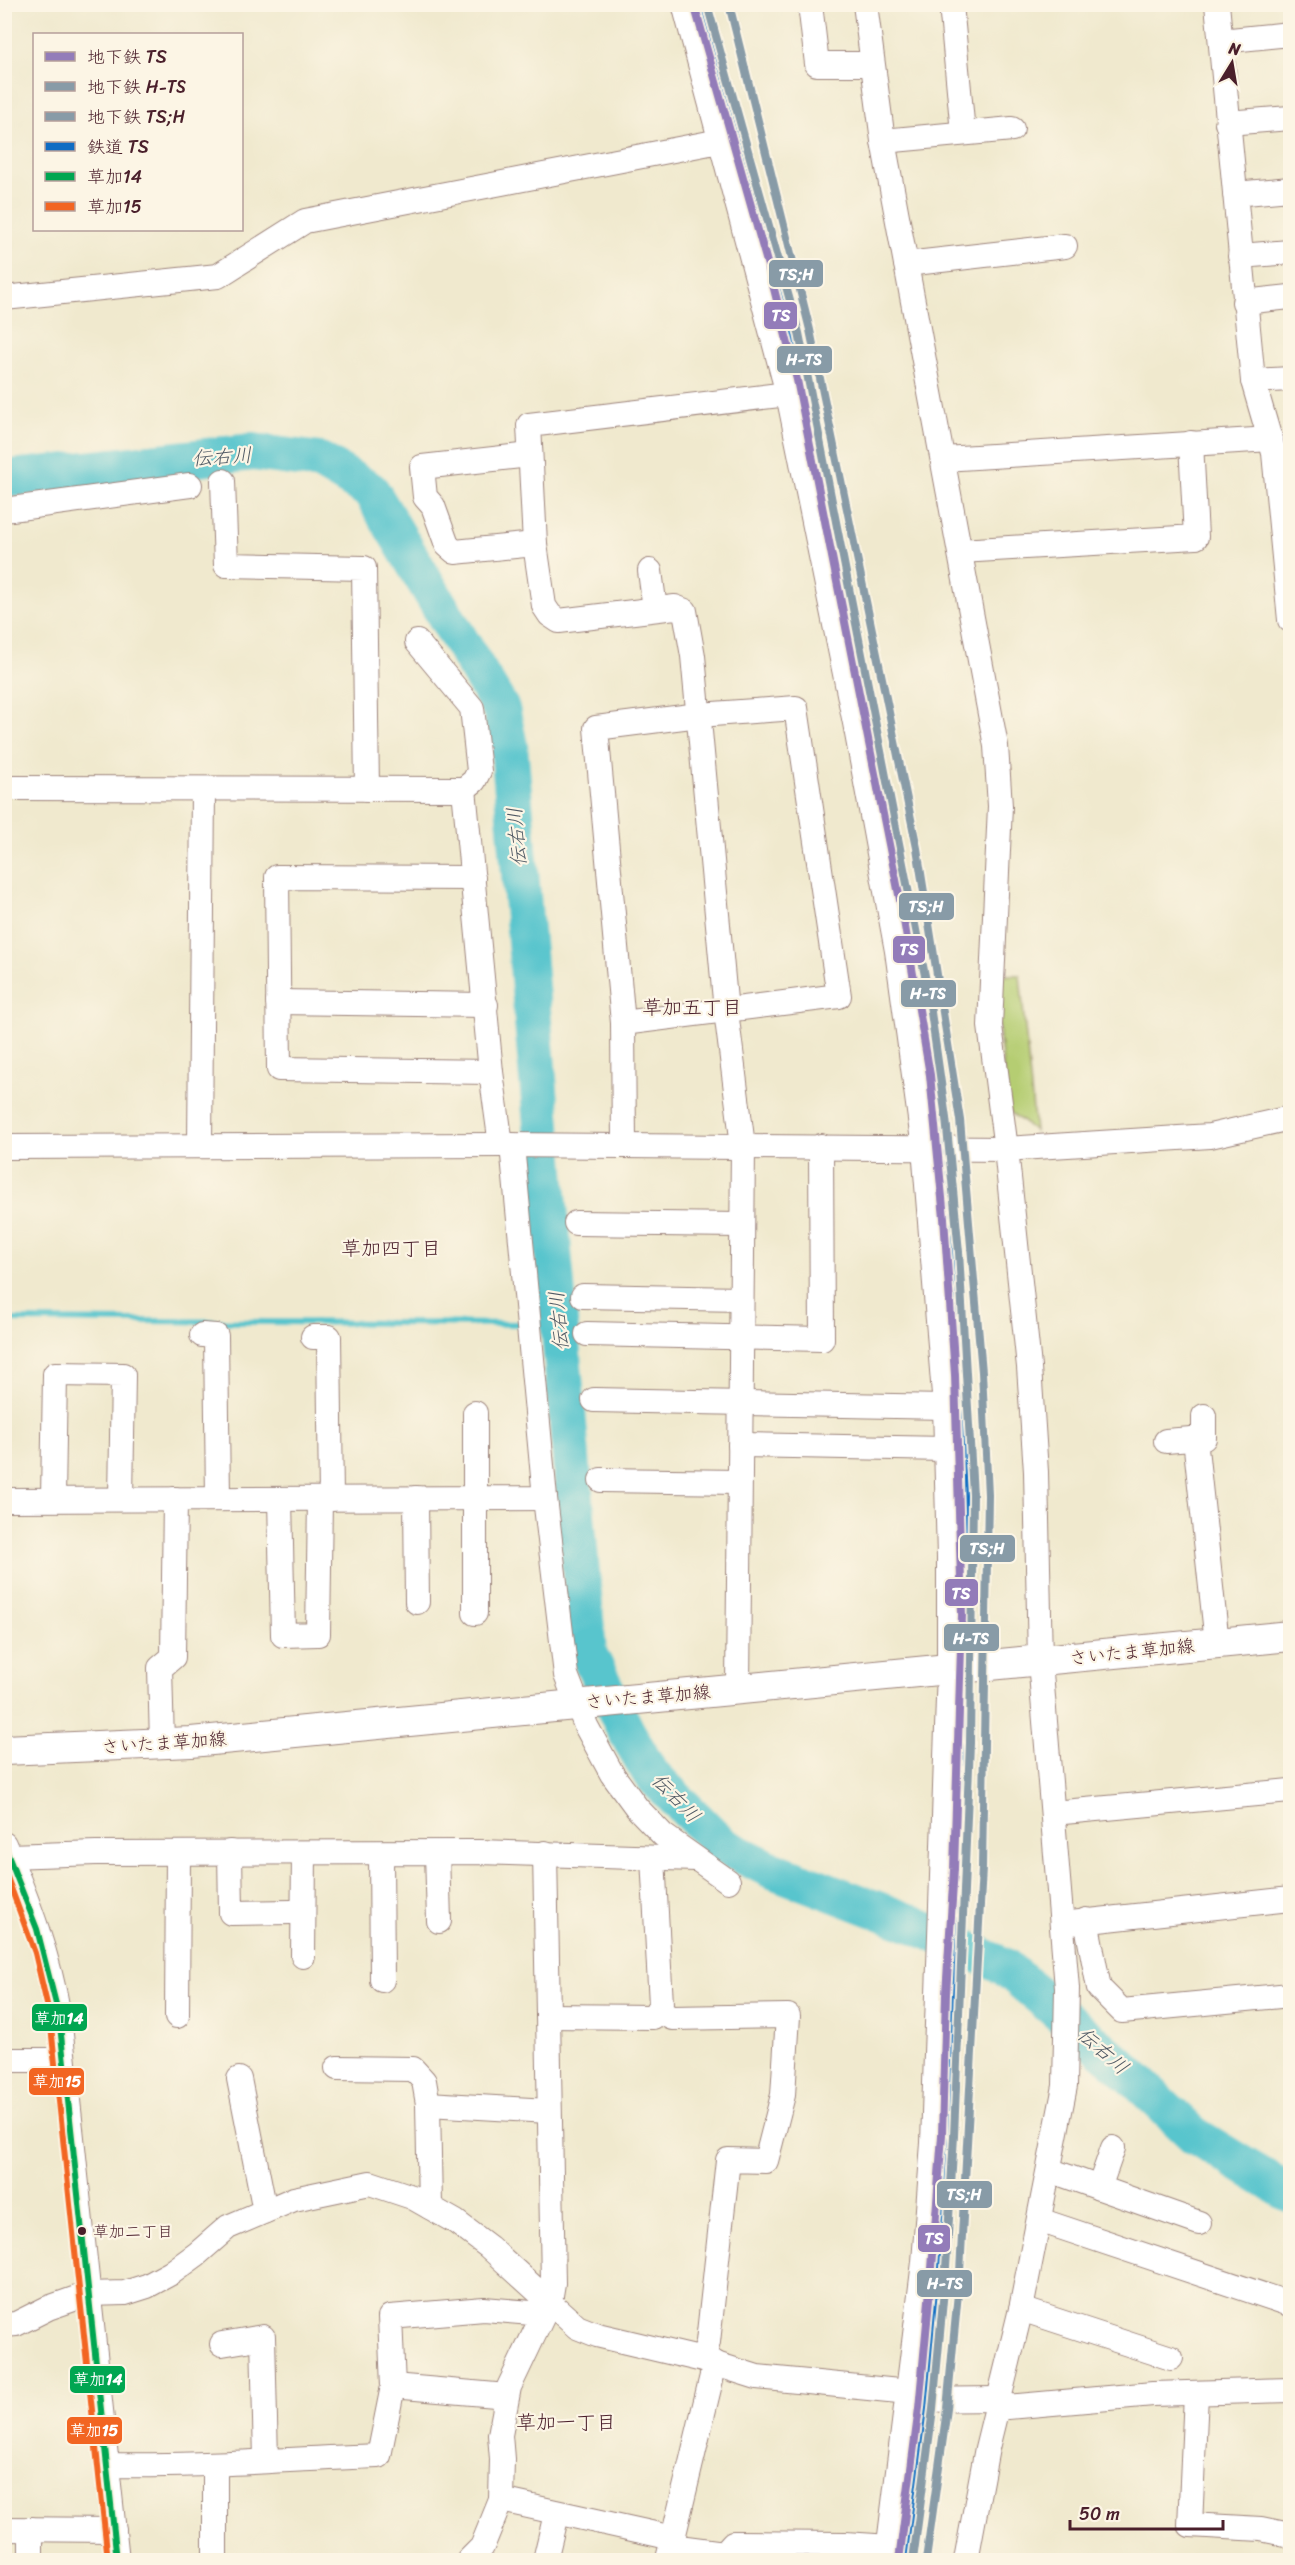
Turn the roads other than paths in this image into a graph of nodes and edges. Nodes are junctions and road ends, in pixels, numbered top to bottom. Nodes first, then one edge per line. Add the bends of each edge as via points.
1 (684, 4) edge
2 (810, 4) edge
3 (865, 4) edge
4 (951, 4) edge
5 (1217, 4) edge
6 (1290, 34) edge
7 (1221, 41) junction
8 (872, 64) junction
9 (1290, 118) edge
10 (1227, 123) junction
11 (1012, 129) dead end
12 (963, 133) junction
13 (720, 141) junction
14 (883, 141) junction
15 (1290, 189) edge
16 (1235, 194) junction
17 (1065, 246) dead end
18 (1290, 252) edge
19 (1240, 256) junction
20 (906, 264) junction
21 (1290, 297) edge
22 (4, 298) edge
23 (1244, 302) junction
24 (1290, 379) edge
25 (1253, 381) junction
26 (788, 394) junction
27 (1271, 439) junction
28 (1191, 443) junction
29 (530, 455) junction
30 (943, 459) junction
31 (223, 481) dead end
32 (190, 485) dead end
33 (4, 510) edge
34 (535, 544) junction
35 (960, 550) junction
36 (650, 571) dead end
37 (655, 609) junction
38 (1290, 617) edge
39 (417, 642) dead end
40 (699, 715) junction
41 (4, 788) edge
42 (203, 789) junction
43 (367, 789) junction
44 (465, 789) junction
45 (473, 878) junction
46 (278, 1002) junction
47 (486, 1005) junction
48 (726, 1011) junction
49 (623, 1023) junction
50 (491, 1072) junction
51 (1290, 1118) edge
52 (511, 1145) junction
53 (200, 1146) junction
54 (624, 1146) junction
55 (743, 1146) junction
56 (821, 1146) junction
57 (4, 1147) edge
58 (924, 1148) junction
59 (1006, 1149) junction
60 (576, 1223) dead end
61 (741, 1225) junction
62 (583, 1296) dead end
63 (741, 1299) junction
64 (587, 1334) dead end
65 (202, 1335) dead end
66 (314, 1337) dead end
67 (742, 1339) junction
68 (594, 1400) dead end
69 (741, 1402) junction
70 (945, 1407) junction
71 (475, 1413) dead end
72 (1204, 1416) dead end
73 (1195, 1439) junction
74 (1166, 1441) dead end
75 (741, 1446) junction
76 (946, 1449) junction
77 (601, 1480) dead end
78 (739, 1482) junction
79 (475, 1497) junction
80 (416, 1498) junction
81 (545, 1498) junction
82 (121, 1499) junction
83 (174, 1499) junction
84 (218, 1499) junction
85 (279, 1499) junction
86 (325, 1499) junction
87 (4, 1500) edge
88 (53, 1500) junction
89 (417, 1602) dead end
90 (475, 1613) dead end
91 (1290, 1636) edge
92 (1216, 1643) junction
93 (1040, 1660) junction
94 (949, 1669) junction
95 (738, 1689) junction
96 (575, 1704) junction
97 (162, 1743) junction
98 (4, 1750) edge
99 (1290, 1791) edge
100 (1053, 1813) junction
101 (7, 1850) edge
102 (230, 1852) junction
103 (178, 1853) junction
104 (304, 1853) junction
105 (438, 1853) junction
106 (545, 1853) junction
107 (381, 1854) junction
108 (653, 1858) junction
109 (696, 1859) junction
110 (728, 1881) dead end
111 (1290, 1899) edge
112 (292, 1912) dead end
113 (439, 1921) dead end
114 (1075, 1922) junction
115 (303, 1956) dead end
116 (382, 1980) dead end
117 (1290, 1995) edge
118 (657, 2011) junction
119 (177, 2016) dead end
120 (548, 2016) junction
121 (4, 2060) edge
122 (63, 2060) junction
123 (337, 2068) dead end
124 (239, 2079) dead end
125 (428, 2103) junction
126 (548, 2110) junction
127 (1113, 2148) dead end
128 (1048, 2170) junction
129 (1099, 2188) junction
130 (430, 2207) junction
131 (265, 2211) junction
132 (1039, 2220) junction
133 (1199, 2223) dead end
134 (88, 2294) junction
135 (1290, 2304) edge
136 (547, 2308) junction
137 (1021, 2310) junction
138 (4, 2325) edge
139 (222, 2344) dead end
140 (1171, 2358) dead end
141 (709, 2361) junction
142 (393, 2385) junction
143 (1290, 2390) edge
144 (1196, 2394) junction
145 (507, 2396) junction
146 (908, 2396) junction
147 (998, 2404) junction
148 (266, 2460) junction
149 (107, 2465) junction
150 (215, 2465) junction
151 (501, 2500) junction
152 (556, 2514) junction
153 (4, 2529) edge
154 (32, 2529) junction
155 (114, 2530) junction
156 (1290, 2535) edge
157 (671, 2548) edge
158 (889, 2554) edge
159 (31, 2560) edge
160 (117, 2560) edge
161 (215, 2560) edge
162 (469, 2560) edge
163 (545, 2560) edge
164 (966, 2560) edge

1 - 13 street
2 - 8 street via 817,64
3 - 8 street
4 - 12 street
5 - 7 street
6 - 7 street
7 - 10 street
8 - 14 street
9 - 10 street
10 - 16 street
11 - 12 street
12 - 14 street
13 - 22 street via 305,221 218,276
13 - 26 street
14 - 20 street
15 - 16 street
16 - 19 street
17 - 20 street
18 - 19 street
19 - 23 street
20 - 30 street
21 - 23 street
23 - 25 street
24 - 25 street
25 - 27 street
26 - 29 street via 528,425
26 - 58 street via 895,940
27 - 28 street
27 - 38 street
28 - 30 street
28 - 35 street via 1196,537
29 - 34 street
29 - 34 street via 422,467 425,496 433,506 447,545 455,552
30 - 35 street
31 - 43 street via 226,565 364,568
32 - 33 street
34 - 37 street via 544,606 559,621
35 - 59 street via 996,746 1000,806 990,1026
36 - 37 street
37 - 40 street via 675,607 685,611
39 - 44 street via 472,708 479,771
40 - 48 street
40 - 48 street via 796,708 839,996
40 - 49 street via 596,728
41 - 42 street
42 - 43 street
42 - 53 street
43 - 44 street
44 - 45 street
45 - 46 street via 277,877
45 - 47 street
46 - 47 street
46 - 50 street via 279,1069
47 - 50 street
48 - 49 street
48 - 55 street
49 - 54 street
50 - 52 street
51 - 59 street via 1210,1136
52 - 53 street
52 - 54 street
52 - 81 street
53 - 57 street
54 - 55 street
55 - 56 street
55 - 61 street
56 - 58 street
56 - 67 street via 822,1339
58 - 59 street
58 - 70 street
59 - 93 street via 1036,1472
60 - 61 street
61 - 63 street
62 - 63 street
63 - 67 street
64 - 67 street
65 - 84 street via 216,1336
66 - 86 street via 328,1337
67 - 69 street
68 - 69 street
69 - 70 street
69 - 75 street
70 - 76 street
71 - 79 street
72 - 73 street via 1204,1438
73 - 74 street
73 - 92 street
75 - 76 street
75 - 78 street
76 - 94 street
77 - 78 street
78 - 95 street
79 - 80 street
79 - 81 street
79 - 90 street
80 - 86 street
80 - 89 street
81 - 96 street via 566,1675
82 - 83 street
82 - 88 street
82 - 88 street via 123,1375 55,1374
83 - 84 street
83 - 97 street via 173,1657 160,1668
84 - 85 street
85 - 86 street
85 - 86 street via 283,1635 306,1635 318,1634
87 - 88 street
91 - 92 main road, さいたま草加線
92 - 93 main road, さいたま草加線
93 - 94 main road, さいたま草加線
93 - 100 street
94 - 95 main road, さいたま草加線
94 - 146 street via 940,1911 933,1960 938,2044 933,2143
95 - 96 main road, さいたま草加線
96 - 97 main road, さいたま草加線
96 - 109 street via 612,1774 637,1808 663,1835
97 - 98 main road, さいたま草加線
99 - 100 street
100 - 114 street
101 - 103 street
101 - 122 street via 42,1942 53,1983
102 - 103 street
102 - 104 street
102 - 112 street via 231,1913
103 - 119 street
104 - 107 street
104 - 115 street
105 - 106 street
105 - 107 street
105 - 113 street
106 - 108 street
106 - 120 street
107 - 116 street
108 - 109 street
108 - 118 street via 661,2004
109 - 110 street
111 - 114 street
114 - 117 street via 1099,1988 1122,2011
114 - 128 street via 1067,1988 1065,2086
118 - 120 street via 653,2017
118 - 141 street via 672,2018 788,2016 783,2095 765,2161 728,2160
120 - 126 street
121 - 122 street
122 - 134 street
123 - 125 street via 413,2069 424,2082
124 - 131 street
125 - 126 street
125 - 130 street
126 - 136 street via 553,2283
127 - 129 street
128 - 129 street
128 - 132 street
129 - 133 street
130 - 131 street via 370,2183 294,2199
130 - 136 street via 481,2241
131 - 134 street via 228,2227 171,2273 147,2286 125,2293
132 - 135 street
132 - 137 street
134 - 138 street via 16,2324
134 - 149 street
136 - 141 street via 597,2335
136 - 142 street via 390,2317
136 - 145 street
137 - 140 street
137 - 147 street
139 - 148 street via 263,2337
141 - 146 street via 757,2377
141 - 157 street
142 - 145 street
142 - 148 street via 379,2456
143 - 144 street
144 - 147 street
144 - 156 street via 1190,2525 1261,2529
145 - 151 street via 500,2435
146 - 147 street
146 - 158 street
147 - 164 street
148 - 150 street
149 - 150 street
149 - 155 street
150 - 161 street
151 - 152 street
151 - 162 street via 482,2547
152 - 157 street
152 - 163 street
153 - 154 street
154 - 155 street
154 - 159 street
155 - 160 street
157 - 158 street via 724,2553 733,2543 845,2544

